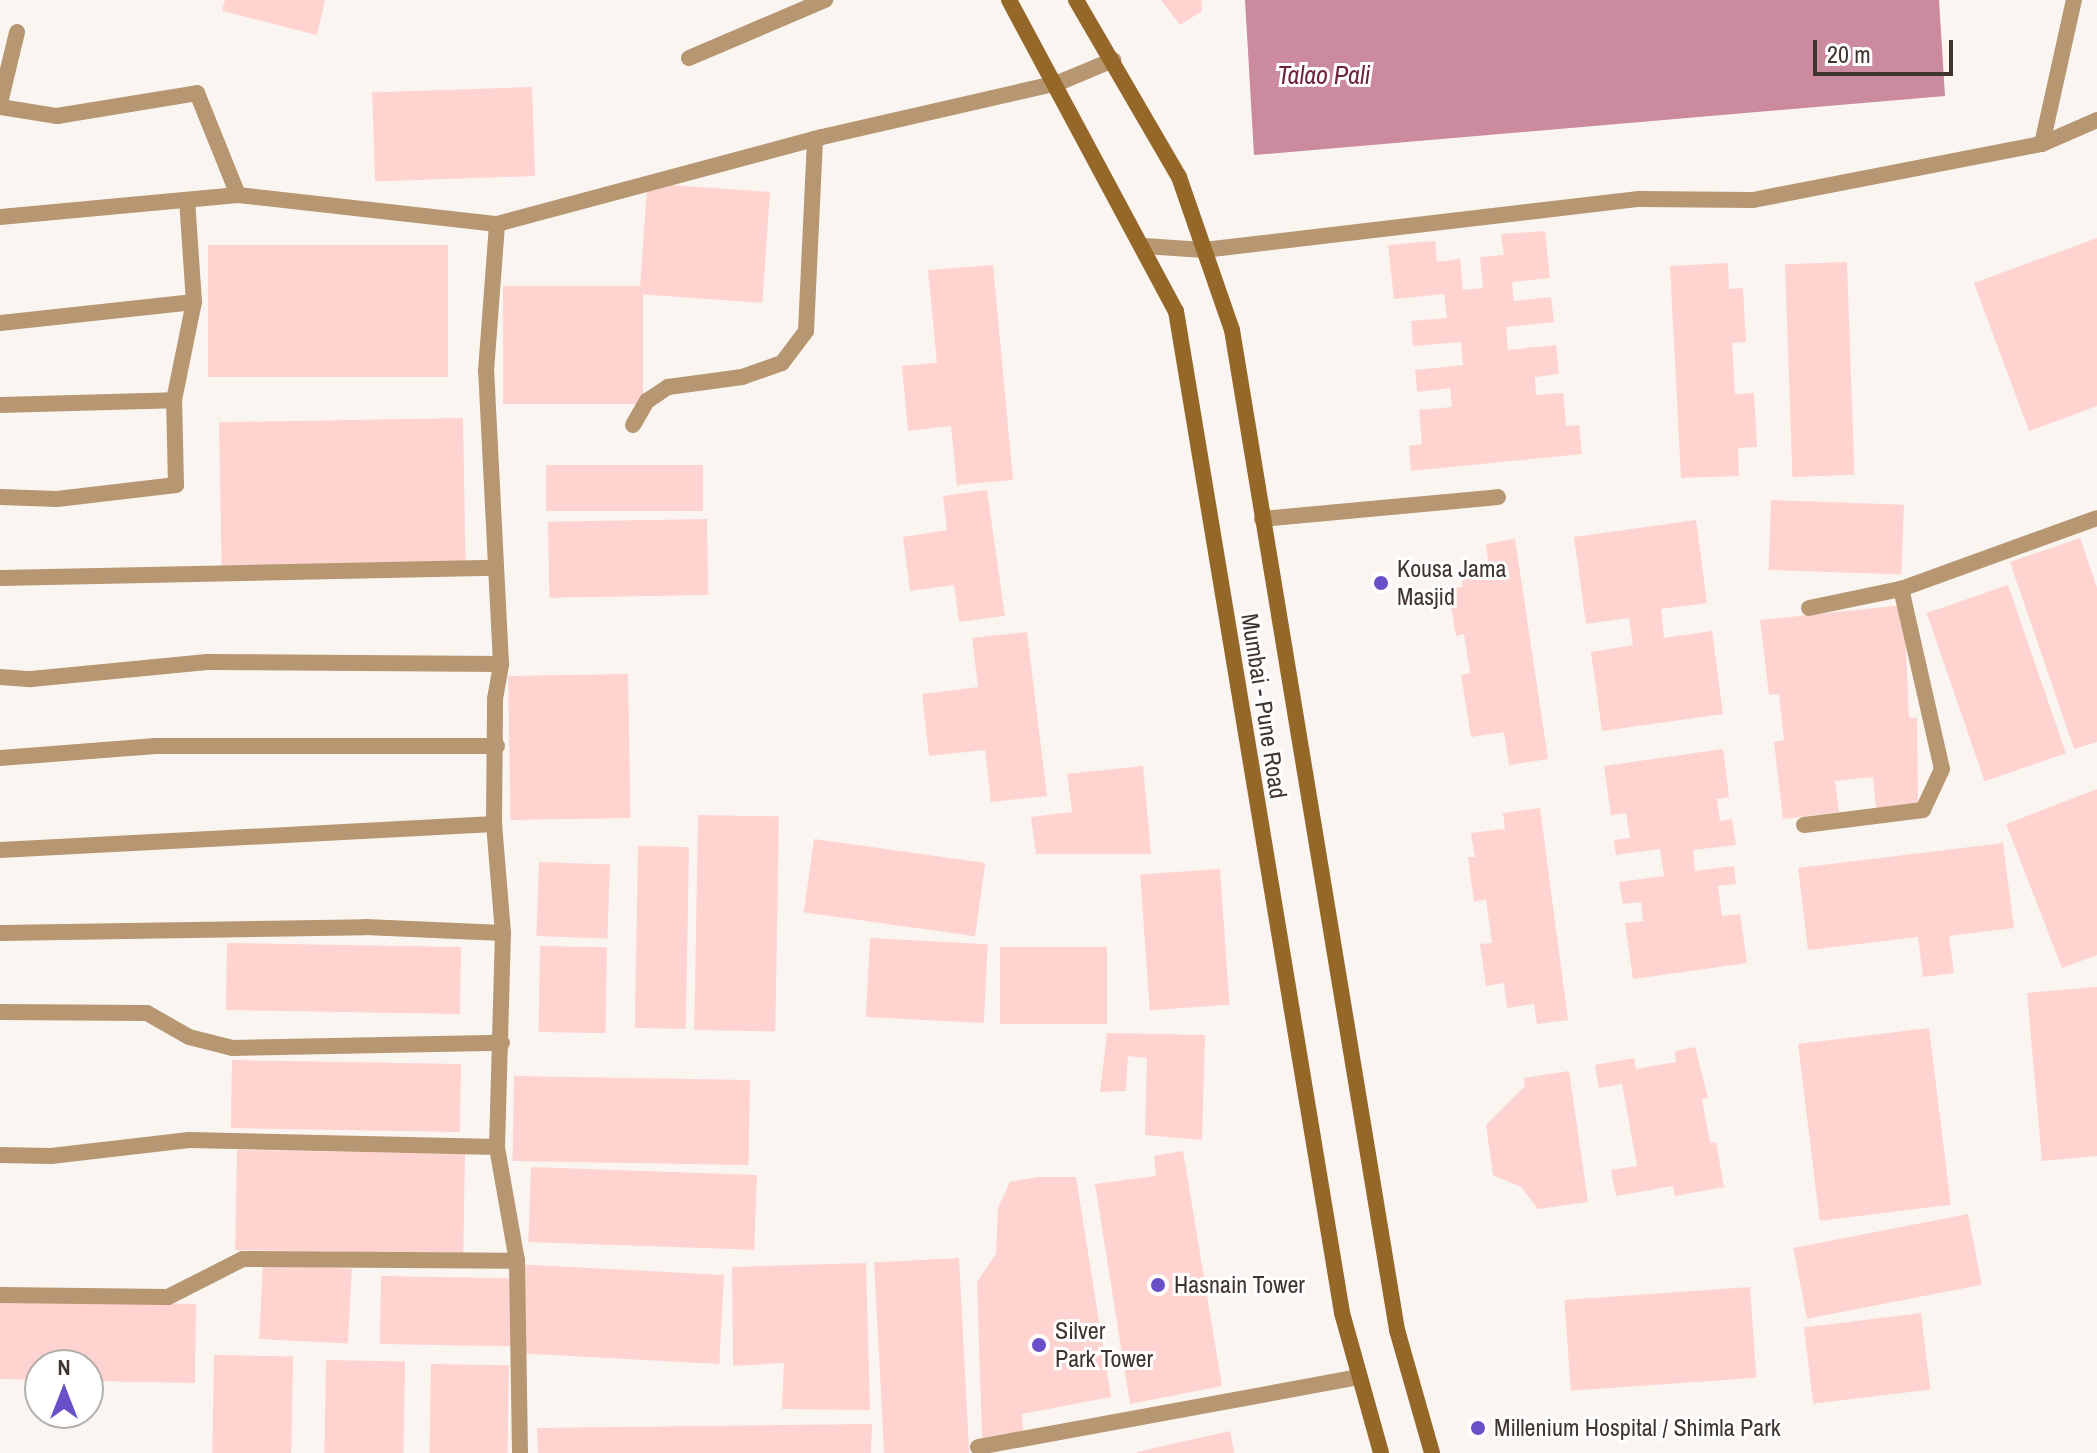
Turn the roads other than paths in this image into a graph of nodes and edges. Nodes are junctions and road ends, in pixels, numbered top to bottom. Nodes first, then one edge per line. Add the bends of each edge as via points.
1 (825, 0) edge
2 (1009, 0) edge
3 (1076, 0) edge
4 (2074, 0) edge
5 (17, 32) dead end
6 (689, 58) dead end
7 (1113, 60) junction
8 (1058, 83) junction
9 (0, 105) edge
10 (2097, 120) edge
11 (815, 139) junction
12 (2042, 144) junction
13 (238, 195) junction
14 (187, 200) junction
15 (0, 217) edge
16 (497, 224) junction
17 (1144, 246) junction
18 (1204, 250) junction
19 (194, 302) junction
20 (0, 323) edge
21 (174, 400) junction
22 (0, 405) edge
23 (633, 425) dead end
24 (0, 497) edge
25 (1498, 497) dead end
26 (2097, 518) edge
27 (1262, 519) junction
28 (495, 568) junction
29 (0, 578) edge
30 (1901, 589) junction
31 (1809, 608) dead end
32 (501, 664) junction
33 (0, 677) edge
34 (497, 746) junction
35 (0, 758) edge
36 (494, 824) junction
37 (1804, 825) dead end
38 (0, 850) edge
39 (0, 933) edge
40 (503, 933) junction
41 (0, 1012) edge
42 (502, 1043) junction
43 (497, 1147) junction
44 (0, 1155) edge
45 (517, 1261) junction
46 (0, 1295) edge
47 (1360, 1377) junction
48 (978, 1447) dead end
49 (520, 1453) edge
50 (1381, 1453) edge
51 (1432, 1453) edge

1 - 6 street
2 - 8 main road, Mumbai - Pune Road
3 - 7 main road, Mumbai - Pune Road
4 - 12 street
5 - 9 street
7 - 8 street
7 - 18 main road, Mumbai - Pune Road via 1179,177
8 - 11 street
8 - 17 main road, Mumbai - Pune Road
9 - 13 street via 57,116 197,93
10 - 12 street
11 - 16 street
11 - 23 street via 806,331 782,363 742,377 668,387 647,401
12 - 18 street via 1753,200 1639,199
13 - 14 street
13 - 16 street
14 - 15 street
14 - 19 street
16 - 28 street via 486,371
17 - 18 street
17 - 47 main road, Mumbai - Pune Road via 1176,311 1296,1054 1342,1313
18 - 27 main road, Mumbai - Pune Road via 1232,330
19 - 20 street
19 - 21 street
21 - 22 street
21 - 24 street via 176,485 57,499
25 - 27 street
26 - 30 street
27 - 51 main road, Mumbai - Pune Road via 1397,1330
28 - 29 street
28 - 32 street
30 - 31 street
30 - 37 street via 1942,769 1923,810
32 - 33 street via 207,662 31,679
32 - 34 street via 495,699
34 - 35 street via 156,746
34 - 36 street
36 - 38 street
36 - 40 street
39 - 40 street via 365,927
40 - 42 street
41 - 42 street via 147,1013 189,1037 232,1048
42 - 43 street
43 - 44 street via 189,1140 51,1156
43 - 45 street
45 - 46 street via 243,1259 168,1297
45 - 49 street
47 - 48 street
47 - 50 main road, Mumbai - Pune Road

